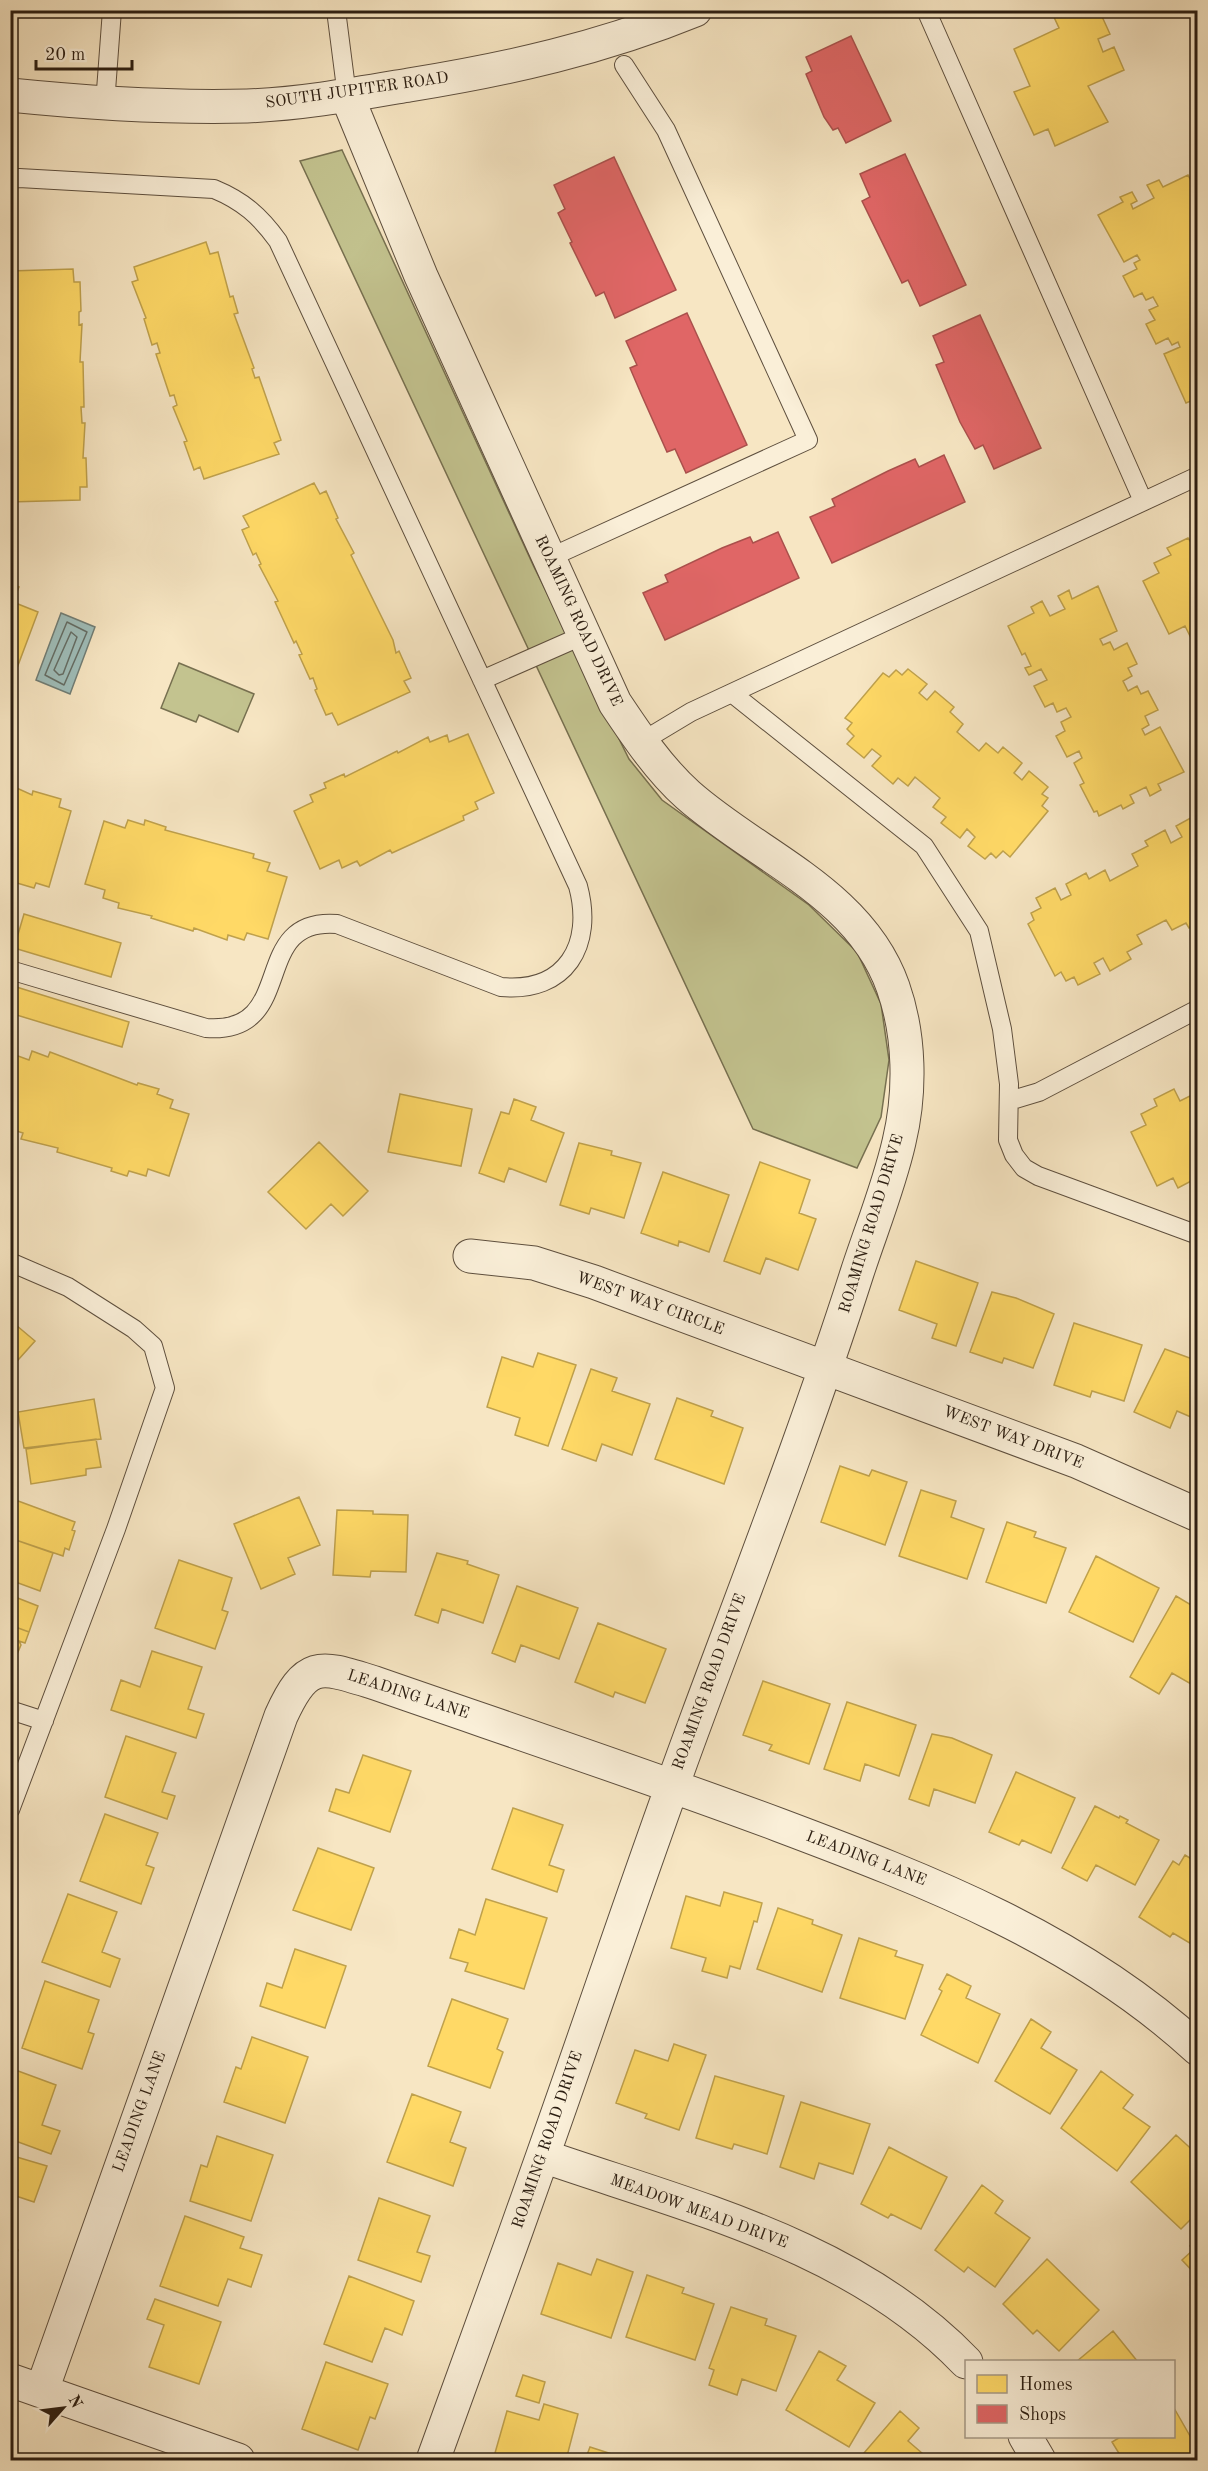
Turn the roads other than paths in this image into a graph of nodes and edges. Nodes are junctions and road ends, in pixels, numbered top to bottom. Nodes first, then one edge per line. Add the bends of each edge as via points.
1 (112, 10) edge
2 (336, 10) edge
3 (695, 10) edge
4 (926, 10) edge
5 (624, 65) dead end
6 (10, 95) edge
7 (347, 96) junction
8 (105, 104) junction
9 (10, 180) edge
10 (1197, 476) edge
11 (1143, 501) junction
12 (549, 558) junction
13 (584, 635) junction
14 (482, 680) junction
15 (733, 694) junction
16 (641, 742) junction
17 (10, 970) edge
18 (1197, 1009) edge
19 (1009, 1101) junction
20 (1197, 1235) edge
21 (470, 1256) dead end
22 (10, 1262) edge
23 (826, 1369) junction
24 (1197, 1515) edge
25 (10, 1710) edge
26 (44, 1721) junction
27 (672, 1785) junction
28 (10, 1810) edge
29 (1197, 2049) edge
30 (543, 2156) junction
31 (965, 2361) edge
32 (10, 2380) edge
33 (42, 2390) junction
34 (1026, 2438) edge
35 (238, 2460) edge
36 (433, 2460) edge
37 (1039, 2460) edge

1 - 8 lane
2 - 7 lane
3 - 7 street, SOUTH JUPITER ROAD via 578,51 500,70
4 - 11 lane
5 - 12 lane via 666,130 808,440
6 - 8 street, SOUTH JUPITER ROAD
7 - 8 street, SOUTH JUPITER ROAD via 248,106
7 - 12 street, ROAMING ROAD DRIVE via 421,276
9 - 14 lane via 214,189 240,200 262,218 278,242
10 - 11 lane
11 - 15 lane
12 - 13 street, ROAMING ROAD DRIVE
13 - 14 lane
13 - 16 street, ROAMING ROAD DRIVE via 615,703
14 - 17 lane via 578,886 584,918 573,957 560,973 542,984 522,989 501,987 337,924 322,923 307,926 284,947 268,992 250,1018 221,1029 206,1028
15 - 16 lane via 691,712
15 - 19 lane via 924,846 979,931 1002,1029
16 - 23 street, ROAMING ROAD DRIVE via 685,793 810,883 847,915 876,947 893,985 903,1020 908,1083 900,1141
18 - 19 lane via 1039,1092
19 - 20 lane via 1008,1140 1024,1168
21 - 23 street, WEST WAY CIRCLE via 534,1263 594,1282
22 - 26 lane via 68,1287 134,1329 153,1346 165,1388
23 - 24 street, WEST WAY DRIVE via 1076,1461
23 - 27 street, ROAMING ROAD DRIVE
25 - 26 lane
26 - 28 lane
27 - 29 street, LEADING LANE via 880,1863 984,1907 1124,1988
27 - 30 street, ROAMING ROAD DRIVE
27 - 33 street, LEADING LANE via 337,1671 318,1670 300,1681 280,1716
30 - 31 street, MEADOW MEAD DRIVE via 771,2235 874,2287
30 - 36 street, ROAMING ROAD DRIVE
32 - 33 street
33 - 35 street
34 - 37 street

